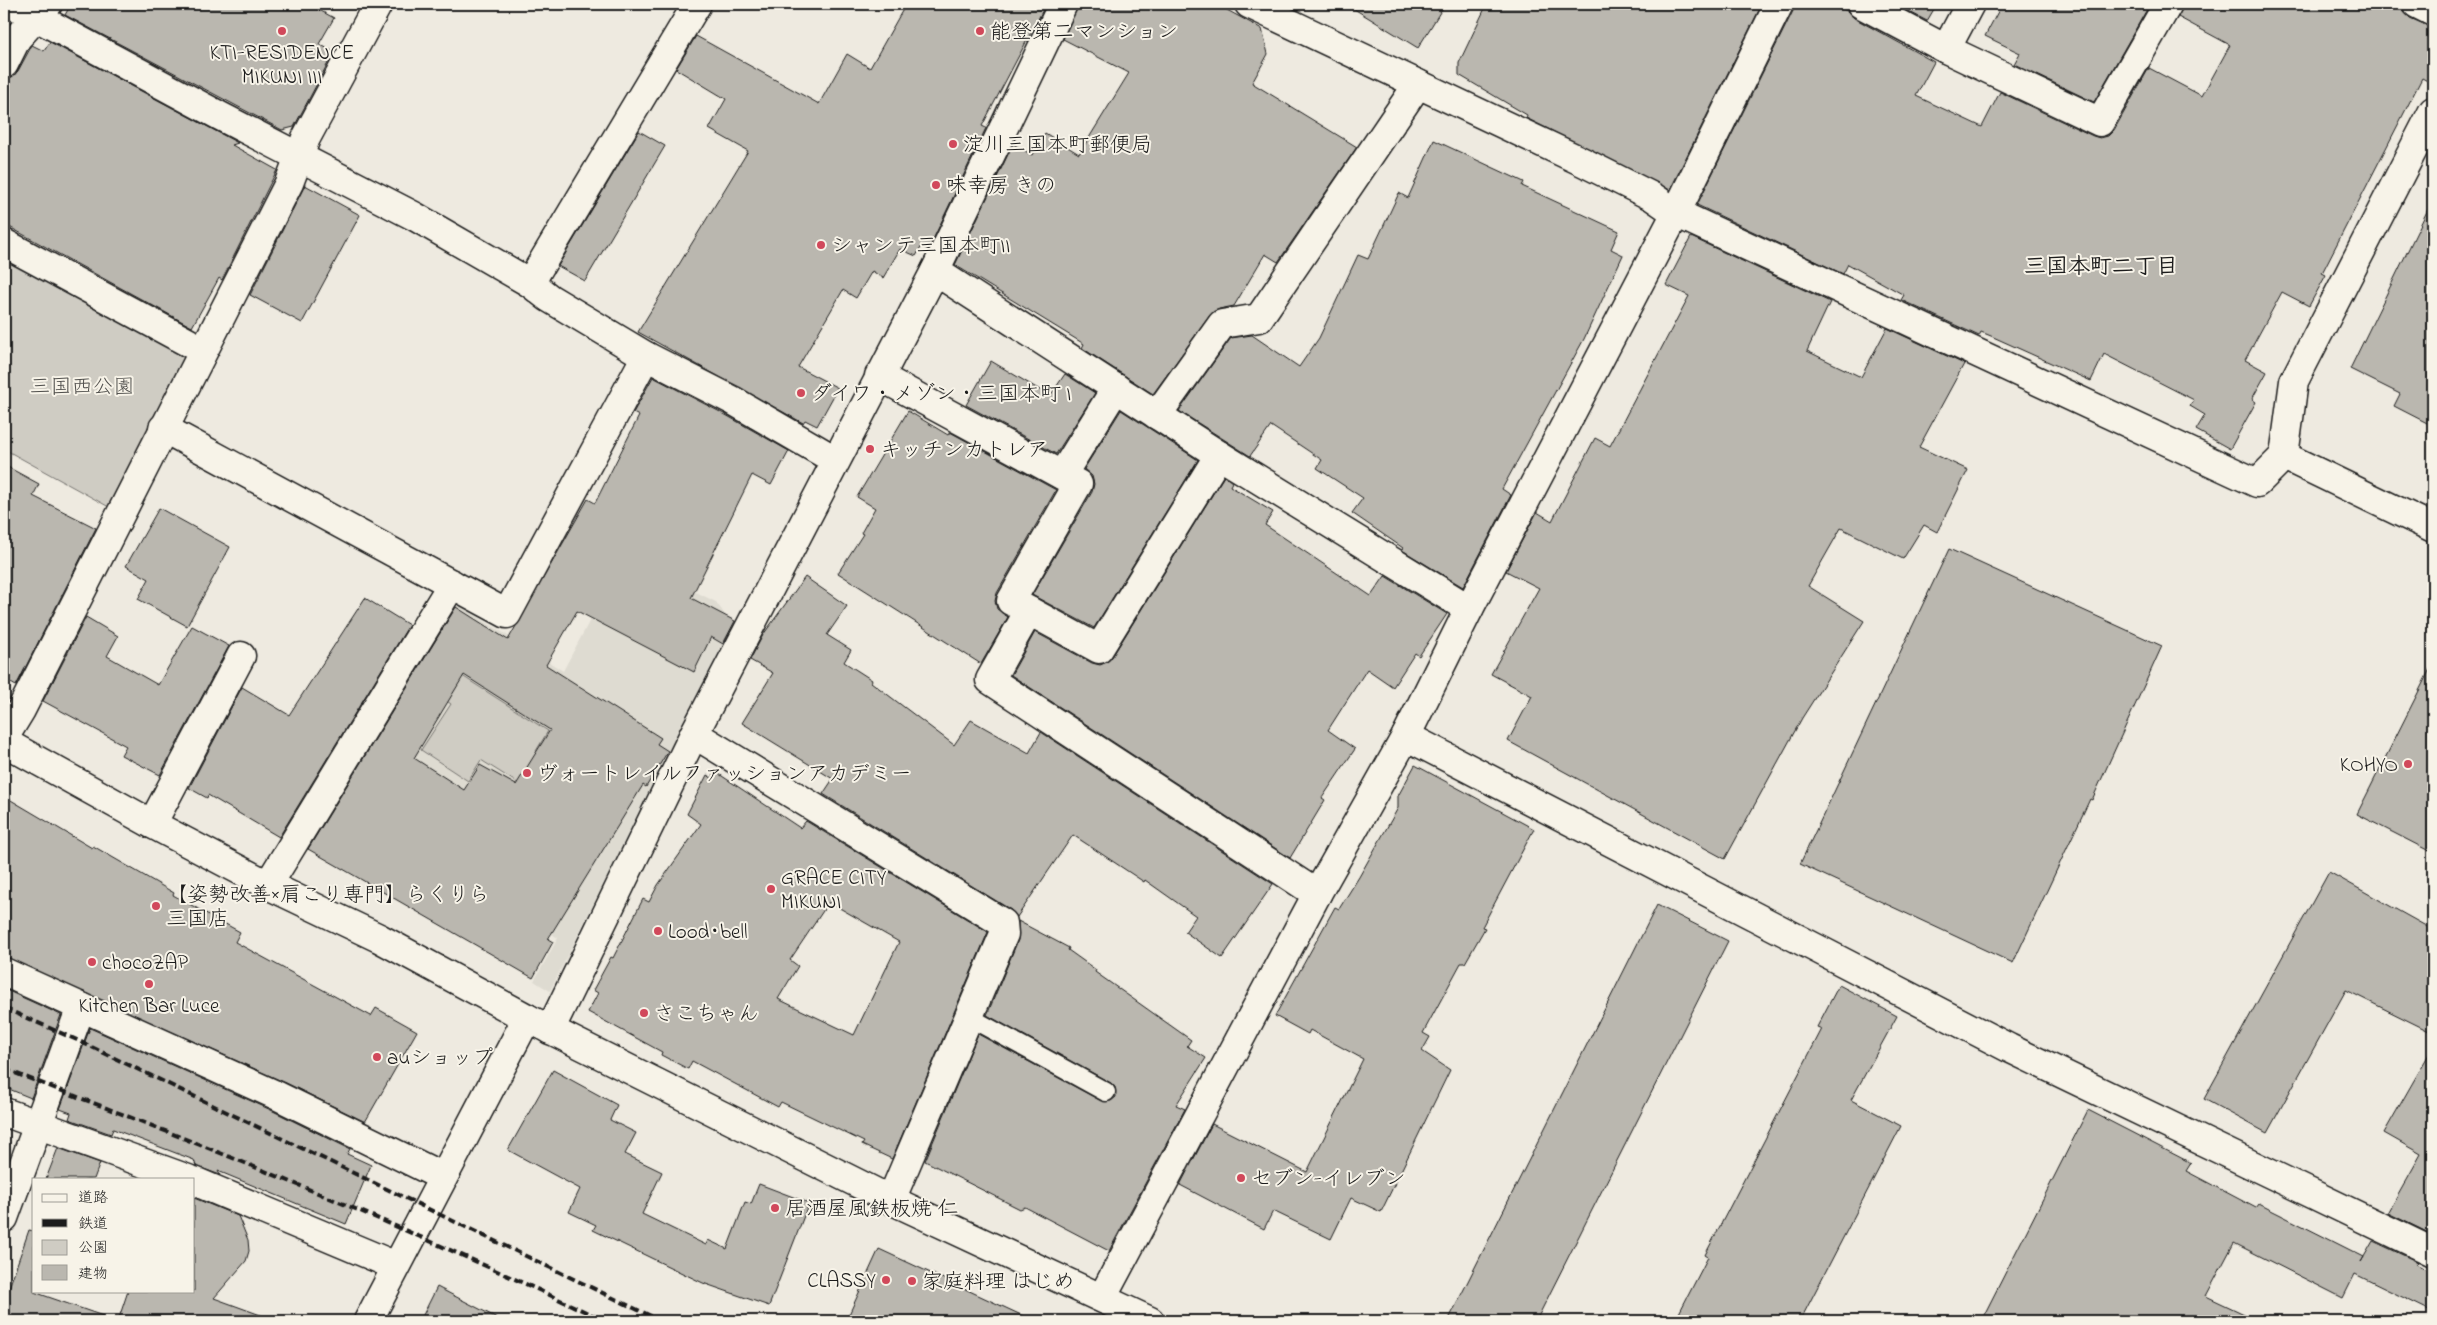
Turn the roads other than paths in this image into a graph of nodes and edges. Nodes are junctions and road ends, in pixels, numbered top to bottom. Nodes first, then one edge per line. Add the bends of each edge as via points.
1 (12, 4) edge
2 (378, 4) edge
3 (697, 4) edge
4 (1063, 4) edge
5 (1249, 4) edge
6 (1779, 4) edge
7 (1862, 4) edge
8 (1970, 4) edge
9 (2168, 4) edge
10 (2417, 4) edge
11 (42, 10) edge
12 (2433, 12) edge
13 (1946, 49) junction
14 (4, 64) edge
15 (1418, 84) junction
16 (2433, 111) edge
17 (300, 156) junction
18 (1676, 213) junction
19 (4, 243) edge
20 (935, 271) junction
21 (530, 283) junction
22 (202, 350) junction
23 (646, 356) junction
24 (879, 376) junction
25 (1116, 388) junction
26 (1157, 415) junction
27 (162, 428) junction
28 (1219, 455) junction
29 (2284, 456) junction
30 (835, 460) junction
31 (1062, 475) junction
32 (2433, 528) edge
33 (452, 584) junction
34 (1469, 609) junction
35 (1029, 611) junction
36 (241, 656) dead end
37 (694, 734) junction
38 (1406, 736) junction
39 (4, 740) edge
40 (152, 824) junction
41 (268, 884) junction
42 (1317, 894) junction
43 (4, 972) edge
44 (81, 1007) junction
45 (969, 1017) junction
46 (539, 1024) junction
47 (1106, 1092) dead end
48 (4, 1112) edge
49 (39, 1125) junction
50 (443, 1177) junction
51 (185, 1178) edge
52 (195, 1181) edge
53 (891, 1200) junction
54 (4, 1218) edge
55 (2433, 1252) edge
56 (396, 1266) junction
57 (1102, 1298) junction
58 (368, 1321) edge
59 (1150, 1321) edge

1 - 11 street
2 - 17 street via 306,138
3 - 21 street
4 - 20 street
5 - 15 street
6 - 18 street
7 - 13 street
8 - 13 street
9 - 13 street via 2100,122
10 - 12 street
11 - 14 street via 17,38
11 - 17 street
15 - 18 street via 1584,162 1653,197
15 - 26 street via 1259,318 1222,324
16 - 29 street via 2294,381
17 - 21 street via 414,216
17 - 22 street
18 - 29 street via 2257,483
18 - 34 street
19 - 22 street
20 - 24 street
20 - 25 street
21 - 23 street via 549,298
22 - 27 street
23 - 30 street via 732,400
23 - 33 street via 506,614
24 - 30 street
24 - 31 street
25 - 26 street
25 - 31 street
26 - 28 street
27 - 33 street
27 - 39 street
28 - 34 street
28 - 35 street via 1099,650
29 - 32 street
30 - 37 street
31 - 35 street via 1078,484 1011,601
33 - 41 street
34 - 38 street
35 - 42 street via 990,680
36 - 40 street
37 - 45 street via 1003,923 1004,934
37 - 46 street
38 - 42 street
38 - 55 street via 2009,1048
39 - 40 street
40 - 41 street
41 - 46 street via 379,938
42 - 57 street
43 - 44 street
44 - 49 street
44 - 50 street via 278,1096
45 - 47 lane
45 - 53 street
46 - 50 street
46 - 53 street
48 - 49 street
49 - 51 street
49 - 54 street
50 - 56 street
52 - 56 street
53 - 57 street
56 - 58 street
57 - 59 street

